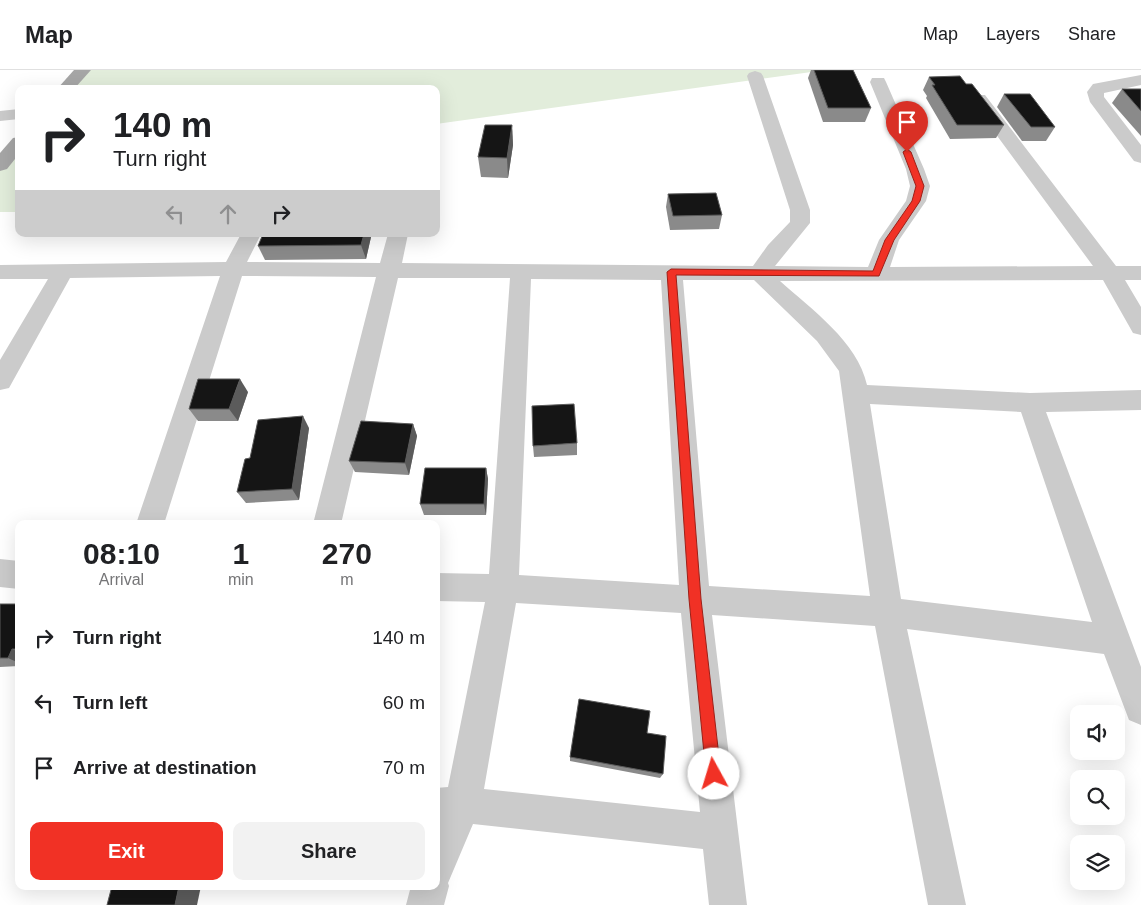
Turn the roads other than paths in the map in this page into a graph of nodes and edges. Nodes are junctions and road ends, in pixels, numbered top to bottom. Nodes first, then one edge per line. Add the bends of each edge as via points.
1 (83, 70) edge
2 (755, 76) dead end
3 (1141, 80) edge
4 (878, 82) dead end
5 (69, 85) edge
6 (980, 99) edge
7 (15, 114) edge
8 (0, 116) edge
9 (15, 147) edge
10 (1141, 157) edge
11 (0, 165) edge
12 (249, 237) edge
13 (397, 237) edge
14 (233, 269) junction
15 (388, 270) junction
16 (63, 271) junction
17 (521, 271) junction
18 (0, 272) edge
19 (671, 272) junction
20 (759, 273) junction
21 (1110, 273) junction
22 (876, 274) junction
23 (1141, 274) edge
24 (1141, 327) edge
25 (0, 381) edge
26 (856, 394) junction
27 (1141, 400) edge
28 (1030, 403) junction
29 (151, 520) edge
30 (328, 520) edge
31 (0, 574) edge
32 (15, 575) edge
33 (440, 587) edge
34 (503, 588) junction
35 (695, 599) junction
36 (888, 612) junction
37 (1114, 640) junction
38 (1141, 708) edge
39 (450, 806) edge
40 (720, 832) junction
41 (440, 851) edge
42 (429, 890) edge
43 (426, 905) edge
44 (728, 905) edge
45 (947, 905) edge

1 - 5 main road
2 - 20 street via 800,210 800,223
3 - 10 street via 1099,88 1095,92 1096,98
4 - 22 street via 920,186 916,201 890,240
6 - 21 street
7 - 8 street
9 - 11 main road
12 - 14 street
13 - 15 street
14 - 15 street
14 - 16 street
14 - 29 street
15 - 17 street
15 - 30 street
16 - 18 street
16 - 25 street
17 - 19 street
17 - 34 street
19 - 20 street
19 - 35 street
20 - 22 street
20 - 26 street via 825,335 851,369
21 - 22 street
21 - 23 street
21 - 24 street
26 - 28 street
26 - 36 street
27 - 28 street
28 - 37 street
31 - 32 street
33 - 34 street
34 - 35 street
34 - 39 street
35 - 36 street
35 - 40 street
36 - 37 street
36 - 45 street
37 - 38 street
39 - 40 street
39 - 41 street
40 - 44 street
42 - 43 street

